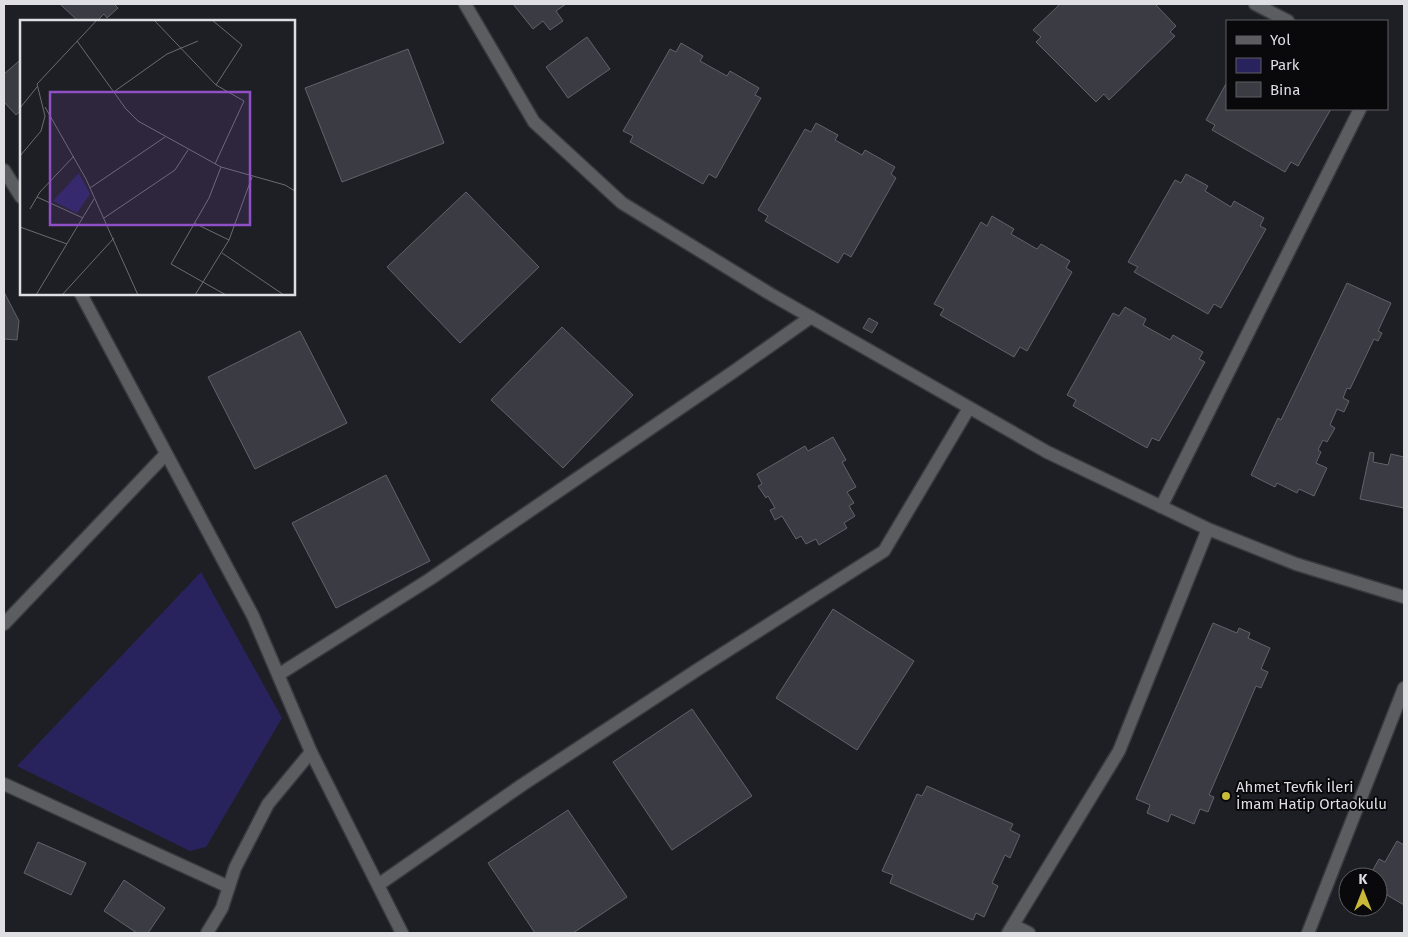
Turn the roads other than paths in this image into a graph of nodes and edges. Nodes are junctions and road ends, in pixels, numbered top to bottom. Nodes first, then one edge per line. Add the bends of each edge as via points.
1 (465, 4) edge
2 (1256, 4) edge
3 (1286, 20) edge
4 (1360, 110) edge
5 (4, 170) edge
6 (20, 195) edge
7 (82, 295) edge
8 (811, 317) junction
9 (969, 408) junction
10 (166, 454) junction
11 (1162, 507) junction
12 (1208, 529) junction
13 (1404, 597) edge
14 (4, 624) edge
15 (278, 675) junction
16 (1404, 688) edge
17 (311, 752) junction
18 (4, 784) edge
19 (378, 885) junction
20 (229, 887) junction
21 (1010, 929) edge
22 (206, 933) edge
23 (402, 933) edge
24 (1029, 933) edge
25 (1308, 933) edge

1 - 8 street via 534,122 622,203
2 - 3 street
4 - 11 street
5 - 6 street
7 - 10 street
8 - 9 street
8 - 15 street via 430,579
9 - 11 street via 1047,452
9 - 19 street via 884,551 697,670
10 - 14 street
10 - 15 street via 252,616
11 - 12 street
12 - 13 street via 1296,564
12 - 21 street via 1120,750
15 - 17 street
16 - 25 street
17 - 19 street
17 - 20 street via 268,804 235,868
18 - 20 street
19 - 23 street
20 - 22 street via 222,908
21 - 24 street

